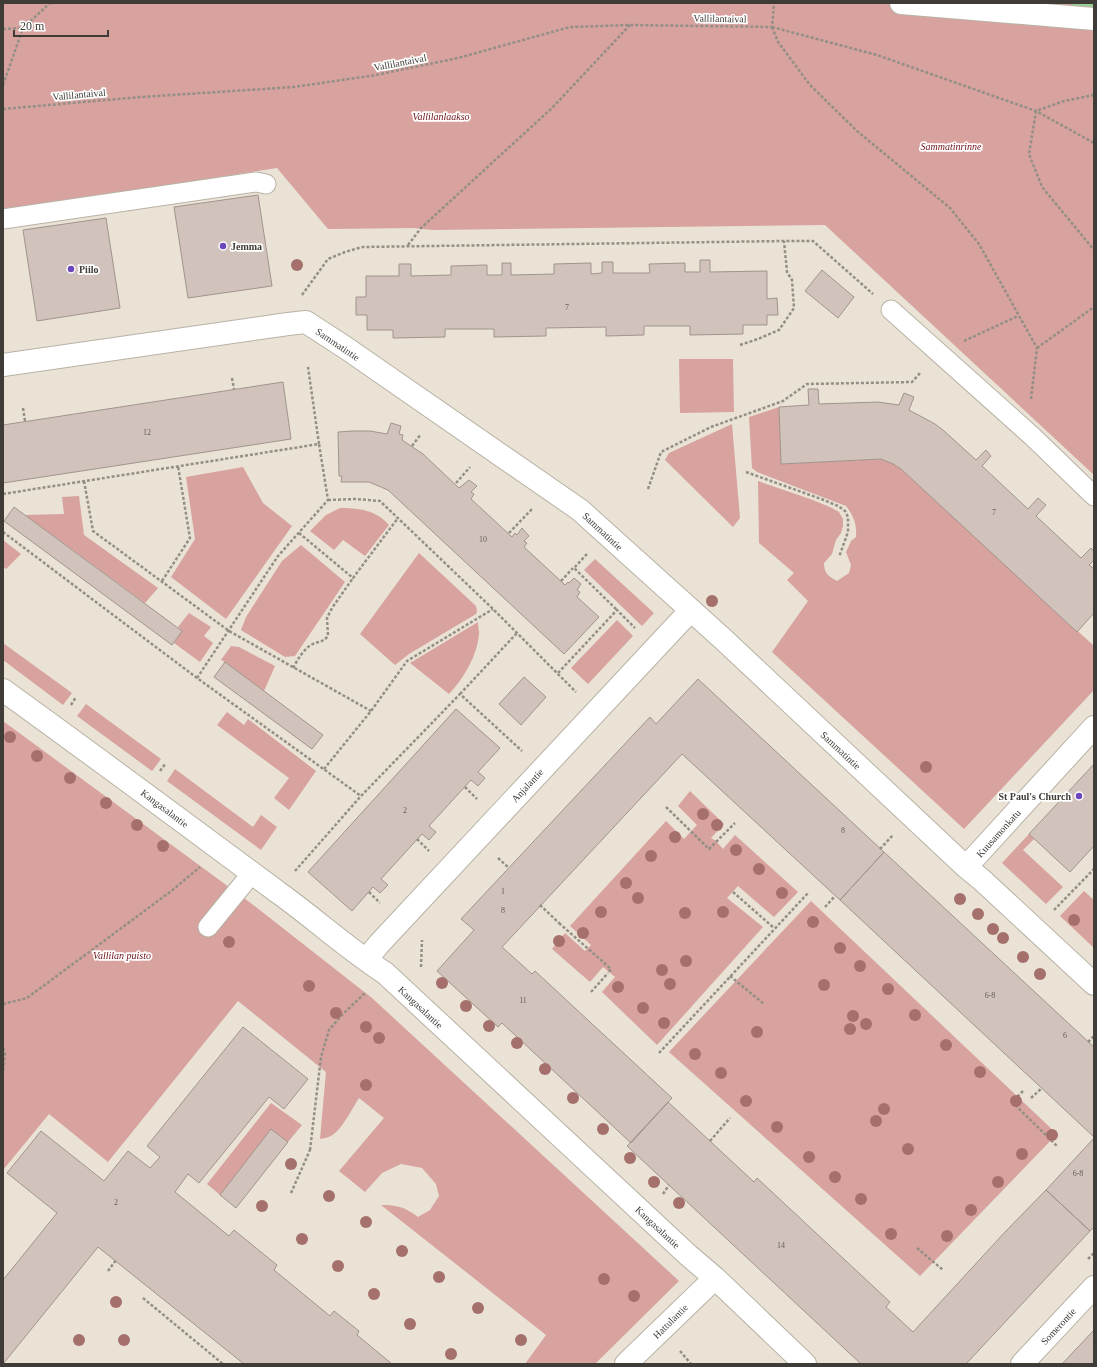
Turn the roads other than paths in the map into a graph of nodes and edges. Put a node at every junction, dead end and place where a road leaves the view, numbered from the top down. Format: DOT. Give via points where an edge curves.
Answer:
graph roads {
  1 [pos="901,3"];
  2 [pos="1094,19"];
  3 [pos="266,184"];
  4 [pos="3,219"];
  5 [pos="891,310"];
  6 [pos="3,365"];
  7 [pos="1094,496"];
  8 [pos="690,611"];
  9 [pos="3,690"];
  10 [pos="1094,727"];
  11 [pos="966,867"];
  12 [pos="252,873"];
  13 [pos="208,927"];
  14 [pos="366,960"];
  15 [pos="1094,984"];
  16 [pos="715,1278"];
  17 [pos="1094,1287"];
  18 [pos="626,1364"];
  19 [pos="805,1364"];
  20 [pos="1022,1364"];
  1 -- 2 [label="street"];
  3 -- 4 [label="lane" via="256,182"];
  5 -- 7 [label="lane" via="1033,437"];
  6 -- 8 [label="street, Sammatintie" via="306,322 574,506"];
  8 -- 11 [label="street, Sammatintie"];
  8 -- 14 [label="street, Anjalantie"];
  9 -- 12 [label="street, Kangasalantie"];
  10 -- 11 [label="street, Kuusamonkatu"];
  11 -- 15 [label="street, Sammatintie"];
  12 -- 13 [label="lane"];
  12 -- 14 [label="street, Kangasalantie"];
  14 -- 16 [label="street, Kangasalantie" via="385,973"];
  16 -- 18 [label="street, Hattulantie"];
  16 -- 19 [label="street, Kangasalantie"];
  17 -- 20 [label="street, Somerontie"];
}
